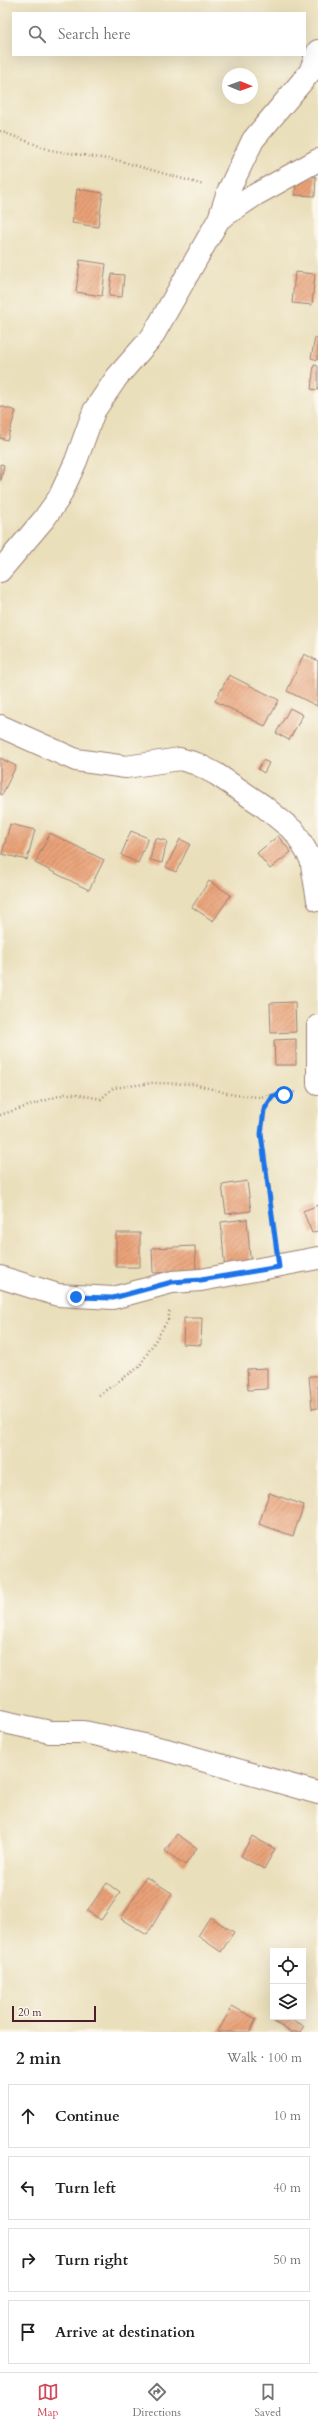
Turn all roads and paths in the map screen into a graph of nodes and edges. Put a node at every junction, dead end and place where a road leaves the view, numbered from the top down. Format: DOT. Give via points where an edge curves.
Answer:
graph roads {
  1 [pos="318,51"];
  2 [pos="0,131"];
  3 [pos="318,160"];
  4 [pos="228,192"];
  5 [pos="219,219"];
  6 [pos="0,571"];
  7 [pos="0,726"];
  8 [pos="318,900"];
  9 [pos="318,1026"];
  10 [pos="318,1083"];
  11 [pos="273,1096"];
  12 [pos="0,1115"];
  13 [pos="318,1258"];
  14 [pos="279,1267"];
  15 [pos="0,1277"];
  16 [pos="172,1282"];
  17 [pos="99,1394"];
  18 [pos="0,1721"];
  19 [pos="318,1793"];
  1 -- 4 [label="street" via="310,72 253,140"];
  2 -- 4 [label="path" via="50,150 120,161"];
  3 -- 5 [label="street" via="255,195"];
  4 -- 5 [label="street"];
  5 -- 6 [label="street" via="152,337 117,377 94,411 59,498"];
  7 -- 8 [label="street" via="76,760 126,767 180,759 216,774 262,805 295,832 311,859"];
  9 -- 10 [label="street"];
  10 -- 11 [label="path" via="305,1089"];
  11 -- 12 [label="path" via="234,1095 194,1084 152,1084 112,1088 101,1099 65,1094"];
  11 -- 14 [label="path" via="264,1110 261,1134"];
  13 -- 14 [label="street"];
  14 -- 16 [label="street" via="201,1280"];
  15 -- 16 [label="street" via="58,1295 113,1298"];
  16 -- 17 [label="path" via="168,1320 157,1340 139,1367"];
  18 -- 19 [label="street" via="50,1732 84,1732 167,1750"];
}
